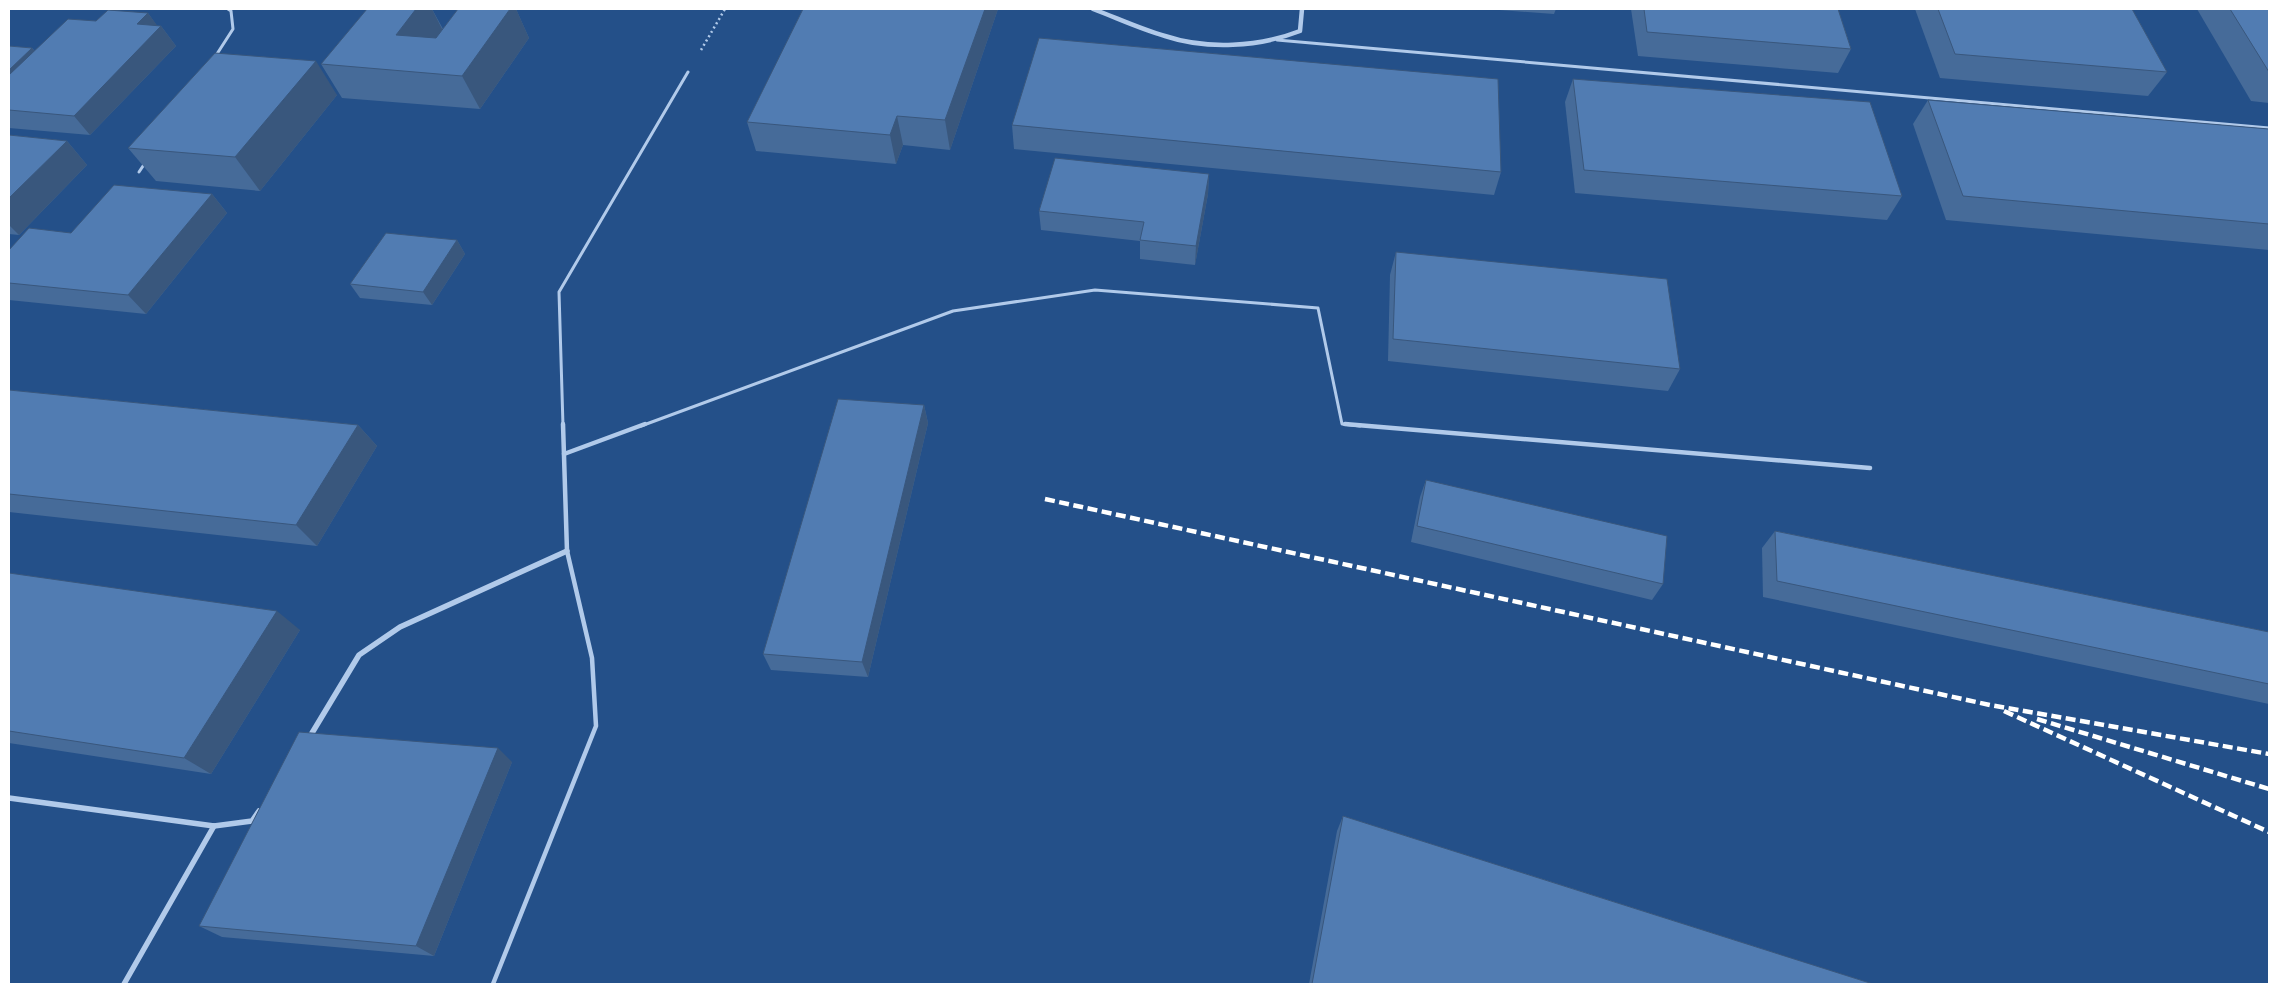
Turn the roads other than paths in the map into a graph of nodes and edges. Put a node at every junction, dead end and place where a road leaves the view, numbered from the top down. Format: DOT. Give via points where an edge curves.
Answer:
graph roads {
  1 [pos="228,9"];
  2 [pos="1092,9"];
  3 [pos="1302,9"];
  4 [pos="1277,40"];
  5 [pos="212,61"];
  6 [pos="688,72"];
  7 [pos="2269,128"];
  8 [pos="149,156"];
  9 [pos="139,172"];
  10 [pos="564,454"];
  11 [pos="1870,468"];
  12 [pos="567,551"];
  13 [pos="303,748"];
  14 [pos="9,798"];
  15 [pos="262,808"];
  16 [pos="214,826"];
  17 [pos="124,984"];
  18 [pos="493,984"];
  1 -- 5 [label="lane" via="233,29"];
  2 -- 4 [label="street" via="1166,38 1224,46"];
  3 -- 4 [label="street" via="1300,31"];
  4 -- 7 [label="lane"];
  6 -- 10 [label="lane" via="559,292"];
  8 -- 9 [label="lane"];
  10 -- 11 [label="lane" via="953,311 1095,290 1318,308 1342,424"];
  10 -- 12 [label="lane"];
  12 -- 13 [label="street" via="400,627 359,655"];
  12 -- 18 [label="lane" via="592,658 596,726"];
  14 -- 16 [label="street"];
  15 -- 16 [label="street" via="252,821"];
  16 -- 17 [label="street"];
}
